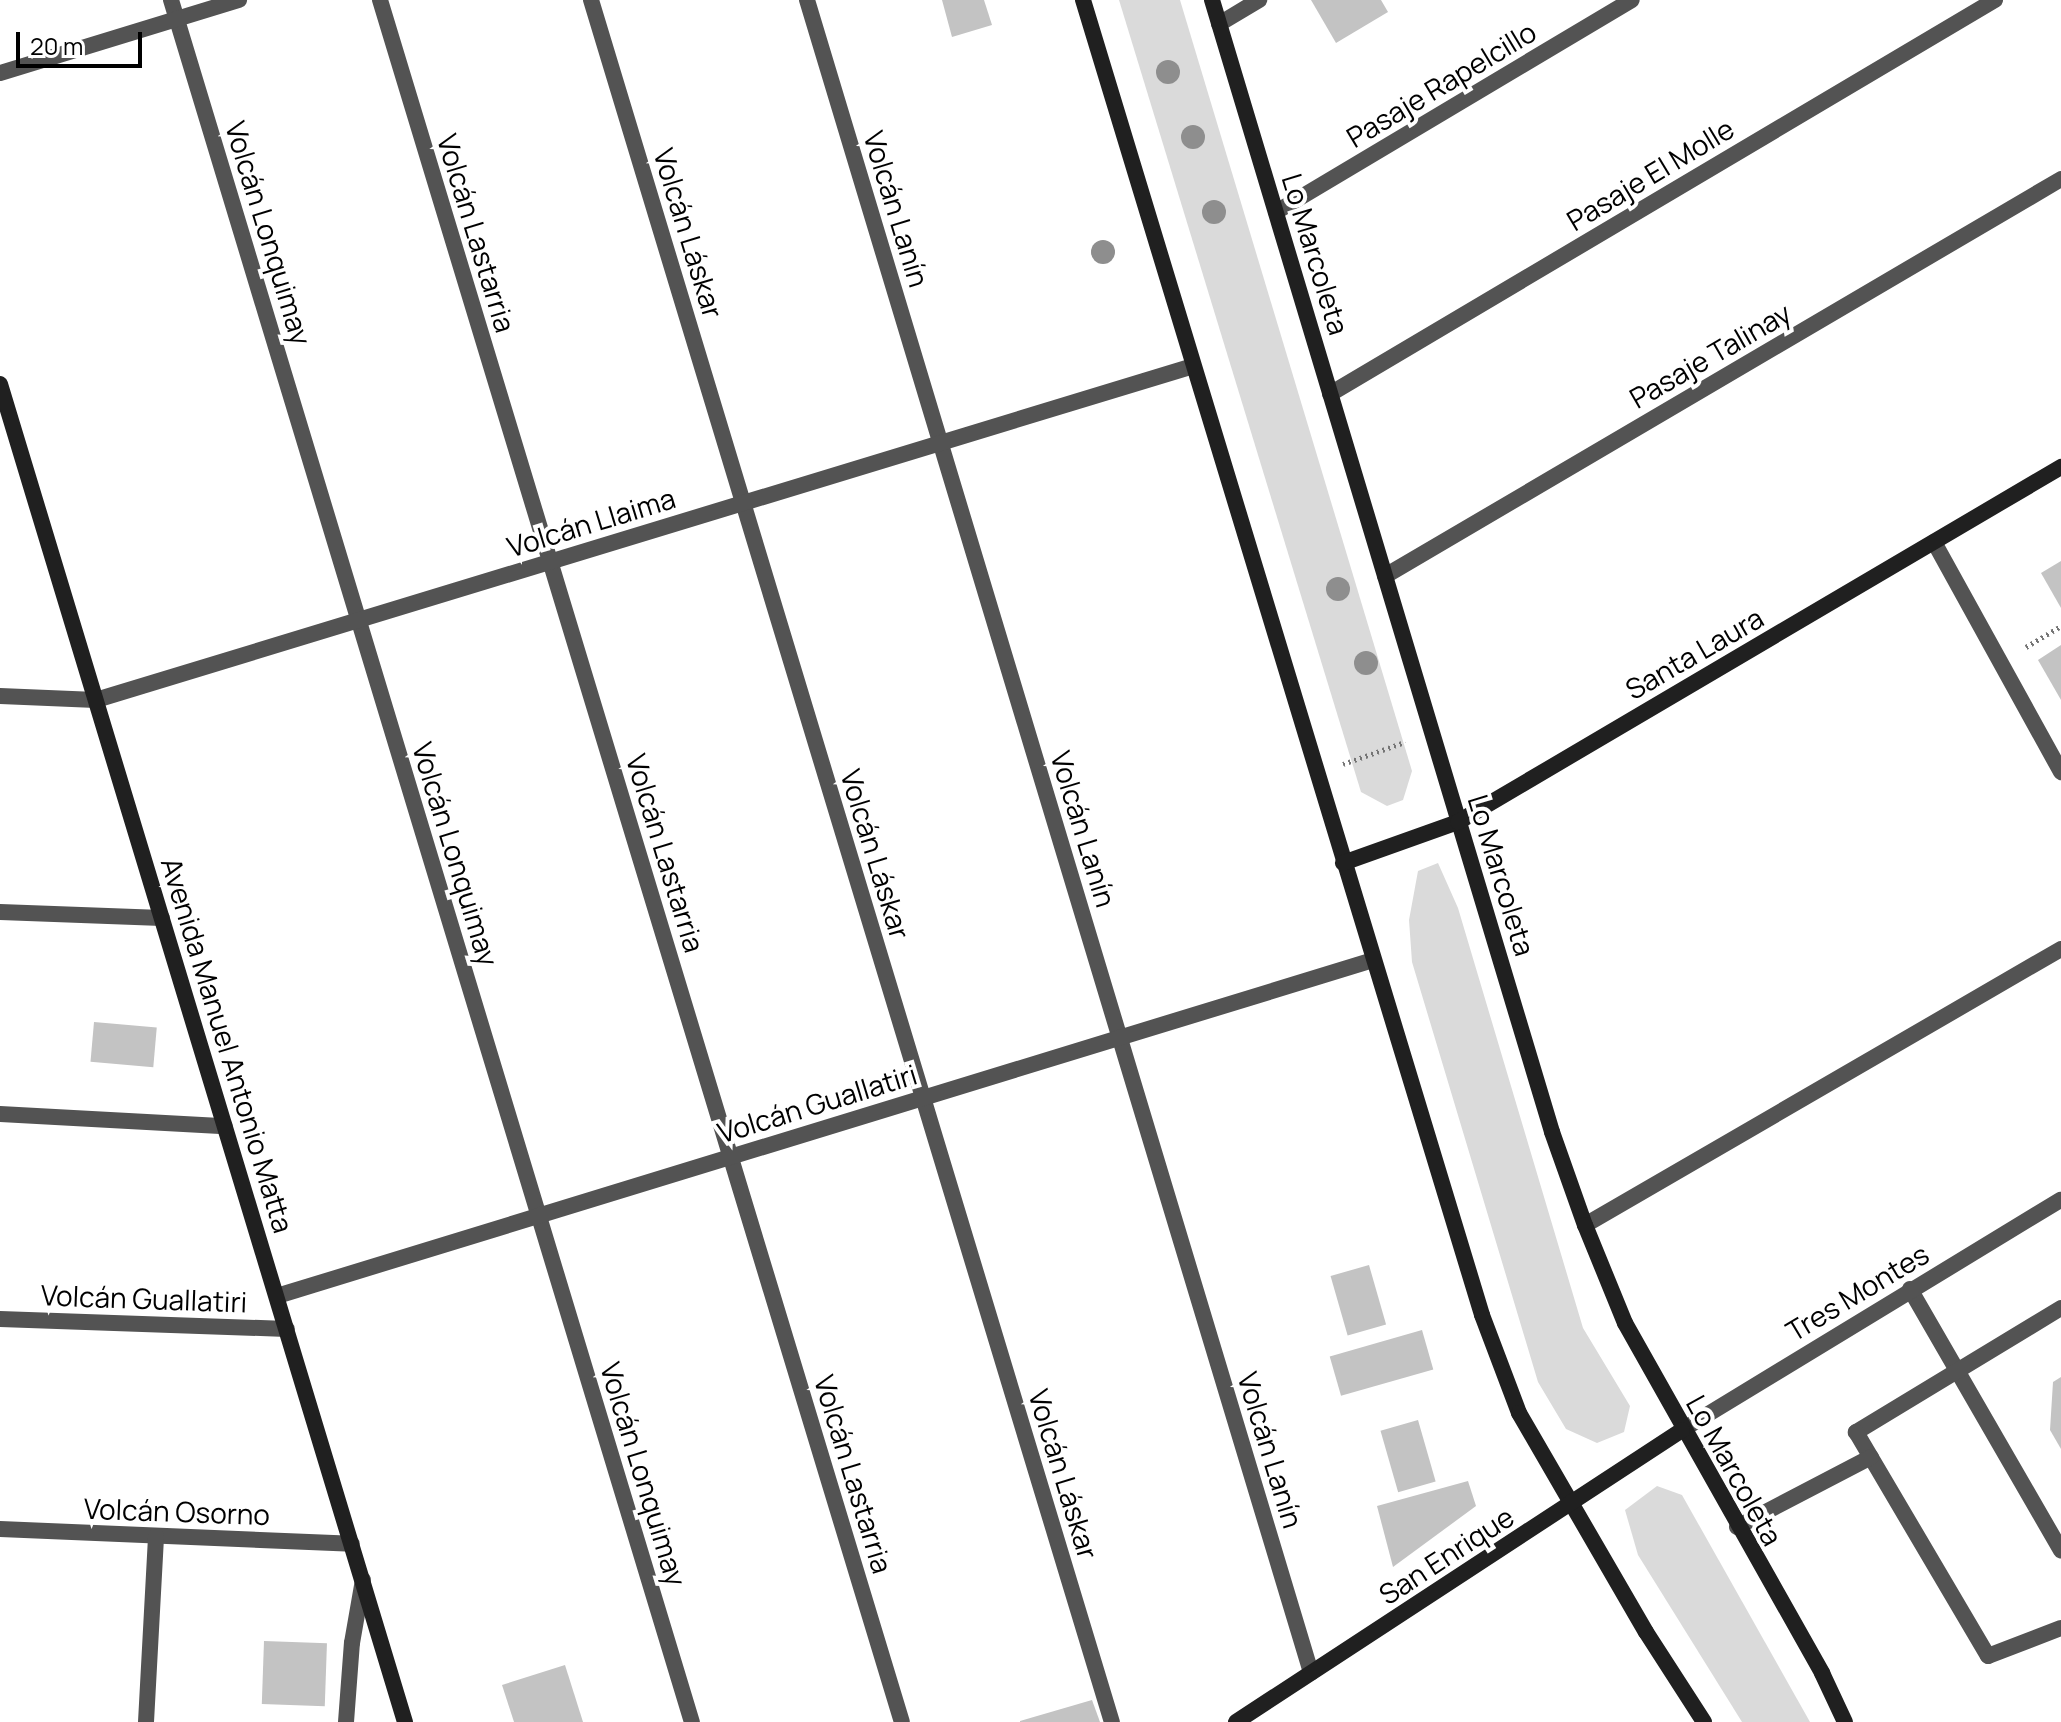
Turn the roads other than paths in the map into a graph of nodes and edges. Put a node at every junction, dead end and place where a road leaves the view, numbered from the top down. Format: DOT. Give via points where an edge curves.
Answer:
graph roads {
  1 [pos="171,0"];
  2 [pos="239,0"];
  3 [pos="380,0"];
  4 [pos="591,0"];
  5 [pos="807,0"];
  6 [pos="1083,0"];
  7 [pos="1212,0"];
  8 [pos="1259,0"];
  9 [pos="1632,0"];
  10 [pos="1995,0"];
  11 [pos="177,19"];
  12 [pos="1219,24"];
  13 [pos="0,73"];
  14 [pos="2061,179"];
  15 [pos="1276,212"];
  16 [pos="1193,366"];
  17 [pos="0,384"];
  18 [pos="1330,394"];
  19 [pos="940,442"];
  20 [pos="2061,467"];
  21 [pos="743,502"];
  22 [pos="1934,542"];
  23 [pos="550,561"];
  24 [pos="1385,576"];
  25 [pos="358,619"];
  26 [pos="0,696"];
  27 [pos="96,700"];
  28 [pos="2061,772"];
  29 [pos="1458,822"];
  30 [pos="1343,863"];
  31 [pos="0,912"];
  32 [pos="162,918"];
  33 [pos="2061,949"];
  34 [pos="1373,960"];
  35 [pos="1120,1038"];
  36 [pos="923,1098"];
  37 [pos="0,1114"];
  38 [pos="225,1126"];
  39 [pos="731,1157"];
  40 [pos="2061,1200"];
  41 [pos="539,1215"];
  42 [pos="1585,1225"];
  43 [pos="1910,1289"];
  44 [pos="277,1296"];
  45 [pos="2061,1308"];
  46 [pos="0,1319"];
  47 [pos="287,1329"];
  48 [pos="1956,1371"];
  49 [pos="1682,1430"];
  50 [pos="1871,1457"];
  51 [pos="1573,1504"];
  52 [pos="1737,1527"];
  53 [pos="0,1529"];
  54 [pos="156,1536"];
  55 [pos="352,1544"];
  56 [pos="2061,1551"];
  57 [pos="363,1580"];
  58 [pos="2061,1628"];
  59 [pos="1311,1673"];
  60 [pos="146,1722"];
  61 [pos="346,1722"];
  62 [pos="405,1722"];
  63 [pos="692,1722"];
  64 [pos="902,1722"];
  65 [pos="1112,1722"];
  66 [pos="1236,1722"];
  67 [pos="1704,1722"];
  68 [pos="1845,1722"];
  1 -- 11 [label="street, Volcán Lonquimay"];
  2 -- 11 [label="street"];
  3 -- 23 [label="street, Volcán Lastarria"];
  4 -- 21 [label="street, Volcán Láskar"];
  5 -- 19 [label="street, Volcán Lanín"];
  6 -- 16 [label="street"];
  7 -- 12 [label="street, Lo Marcoleta"];
  8 -- 12 [label="street"];
  9 -- 15 [label="street, Pasaje Rapelcillo"];
  10 -- 18 [label="street, Pasaje El Molle"];
  11 -- 13 [label="street"];
  11 -- 25 [label="street, Volcán Lonquimay"];
  12 -- 15 [label="street, Lo Marcoleta"];
  14 -- 24 [label="street, Pasaje Talinay"];
  15 -- 18 [label="street, Lo Marcoleta"];
  16 -- 19 [label="street, Volcán Llaima"];
  16 -- 30 [label="street"];
  17 -- 27 [label="street, Avenida Manuel Antonio Matta"];
  18 -- 24 [label="street, Lo Marcoleta"];
  19 -- 21 [label="street, Volcán Llaima"];
  19 -- 35 [label="street, Volcán Lanín"];
  20 -- 22 [label="street, Santa Laura"];
  21 -- 23 [label="street, Volcán Llaima"];
  21 -- 36 [label="street, Volcán Láskar"];
  22 -- 28 [label="street"];
  22 -- 29 [label="street, Santa Laura"];
  23 -- 25 [label="street, Volcán Llaima"];
  23 -- 39 [label="street, Volcán Lastarria"];
  24 -- 29 [label="street, Lo Marcoleta"];
  25 -- 27 [label="street, Volcán Llaima"];
  25 -- 41 [label="street, Volcán Lonquimay"];
  26 -- 27 [label="street, Volcán Llaima"];
  27 -- 32 [label="street, Avenida Manuel Antonio Matta"];
  29 -- 30 [label="street, Santa Laura"];
  29 -- 42 [label="street, Lo Marcoleta"];
  30 -- 34 [label="street"];
  31 -- 32 [label="street"];
  32 -- 38 [label="street, Avenida Manuel Antonio Matta"];
  33 -- 42 [label="street"];
  34 -- 35 [label="street, Volcán Guallatiri"];
  34 -- 51 [label="street" via="1482,1315 1519,1413"];
  35 -- 36 [label="street, Volcán Guallatiri"];
  35 -- 59 [label="street, Volcán Lanín"];
  36 -- 39 [label="street, Volcán Guallatiri"];
  36 -- 65 [label="street, Volcán Láskar"];
  37 -- 38 [label="street"];
  38 -- 44 [label="street, Avenida Manuel Antonio Matta"];
  39 -- 41 [label="street, Volcán Guallatiri"];
  39 -- 64 [label="street, Volcán Lastarria"];
  40 -- 43 [label="street, Tres Montes"];
  41 -- 44 [label="street, Volcán Guallatiri"];
  41 -- 63 [label="street, Volcán Lonquimay"];
  42 -- 49 [label="street, Lo Marcoleta" via="1625,1323"];
  43 -- 48 [label="street"];
  43 -- 49 [label="street, Tres Montes"];
  44 -- 47 [label="street, Avenida Manuel Antonio Matta"];
  45 -- 48 [label="street"];
  46 -- 47 [label="street, Volcán Guallatiri"];
  47 -- 55 [label="street, Avenida Manuel Antonio Matta"];
  48 -- 50 [label="street" via="1856,1432"];
  48 -- 56 [label="street"];
  49 -- 51 [label="street, San Enrique"];
  49 -- 52 [label="street, Lo Marcoleta"];
  50 -- 52 [label="street"];
  50 -- 58 [label="street" via="1988,1656"];
  51 -- 59 [label="street, San Enrique"];
  51 -- 67 [label="street"];
  52 -- 68 [label="street, Lo Marcoleta"];
  53 -- 54 [label="street, Volcán Osorno"];
  54 -- 55 [label="street, Volcán Osorno"];
  54 -- 60 [label="street"];
  55 -- 57 [label="street, Avenida Manuel Antonio Matta"];
  57 -- 61 [label="street"];
  57 -- 62 [label="street, Avenida Manuel Antonio Matta"];
  59 -- 66 [label="street, San Enrique"];
}
